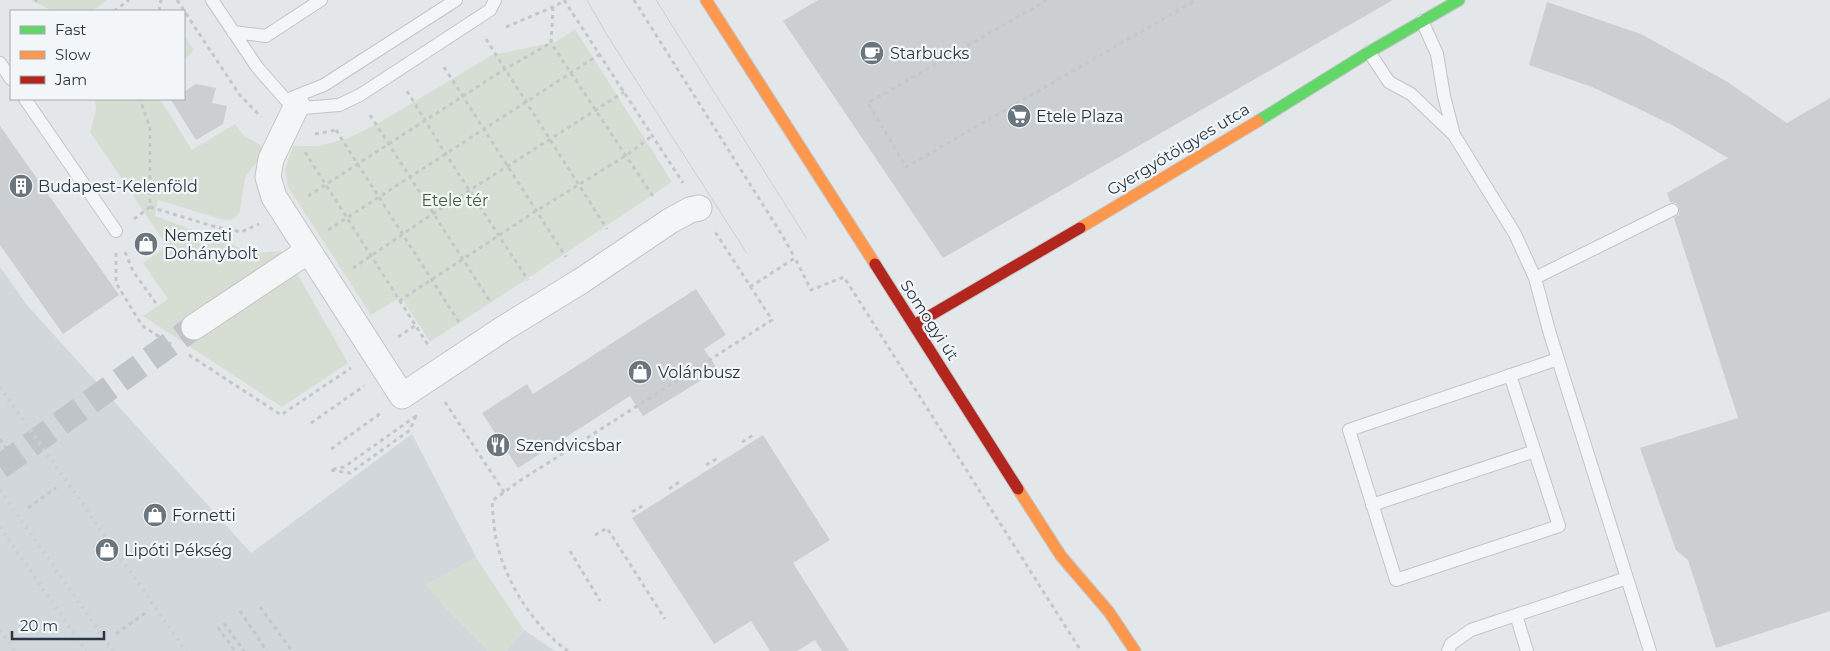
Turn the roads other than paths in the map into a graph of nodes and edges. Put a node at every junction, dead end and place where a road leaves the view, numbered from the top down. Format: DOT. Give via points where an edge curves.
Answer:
graph roads {
  1 [pos="212,0"];
  2 [pos="321,0"];
  3 [pos="456,0"];
  4 [pos="496,0"];
  5 [pos="706,0"];
  6 [pos="1459,0"];
  7 [pos="1422,22"];
  8 [pos="233,32"];
  9 [pos="1369,52"];
  10 [pos="0,63"];
  11 [pos="10,77"];
  12 [pos="26,100"];
  13 [pos="291,102"];
  14 [pos="1454,135"];
  15 [pos="699,208"];
  16 [pos="1672,210"];
  17 [pos="116,231"];
  18 [pos="306,248"];
  19 [pos="1535,278"];
  20 [pos="914,325"];
  21 [pos="194,327"];
  22 [pos="1558,359"];
  23 [pos="1510,375"];
  24 [pos="1535,451"];
  25 [pos="1372,505"];
  26 [pos="1627,578"];
  27 [pos="1516,615"];
  28 [pos="1135,651"];
  29 [pos="1448,651"];
  30 [pos="1527,651"];
  31 [pos="1650,651"];
  1 -- 8 [label="lane"];
  2 -- 8 [label="lane" via="266,36"];
  3 -- 13 [label="lane" via="324,85"];
  4 -- 13 [label="lane" via="490,10 340,105 303,108"];
  5 -- 20 [label="main road, Somogyi út"];
  6 -- 7 [label="main road, Gyergyótölgyes utca"];
  7 -- 9 [label="main road, Gyergyótölgyes utca"];
  7 -- 14 [label="lane" via="1437,54"];
  8 -- 13 [label="lane" via="257,67"];
  9 -- 14 [label="lane" via="1389,82 1411,94"];
  9 -- 20 [label="main road, Gyergyótölgyes utca" via="1168,176"];
  10 -- 11 [label="lane"];
  12 -- 17 [label="lane"];
  13 -- 18 [label="street" via="268,177 274,197"];
  14 -- 19 [label="lane" via="1514,234"];
  15 -- 18 [label="street" via="670,221 402,396"];
  16 -- 19 [label="lane"];
  18 -- 21 [label="street"];
  19 -- 22 [label="lane"];
  20 -- 28 [label="main road, Somogyi út" via="1061,556 1109,612"];
  22 -- 23 [label="lane"];
  22 -- 26 [label="lane"];
  23 -- 24 [label="lane"];
  23 -- 25 [label="lane" via="1349,430"];
  24 -- 25 [label="lane"];
  24 -- 25 [label="lane" via="1559,526 1396,580"];
  26 -- 27 [label="lane"];
  26 -- 31 [label="lane"];
  27 -- 29 [label="lane" via="1471,630 1451,644"];
  27 -- 30 [label="lane"];
}
